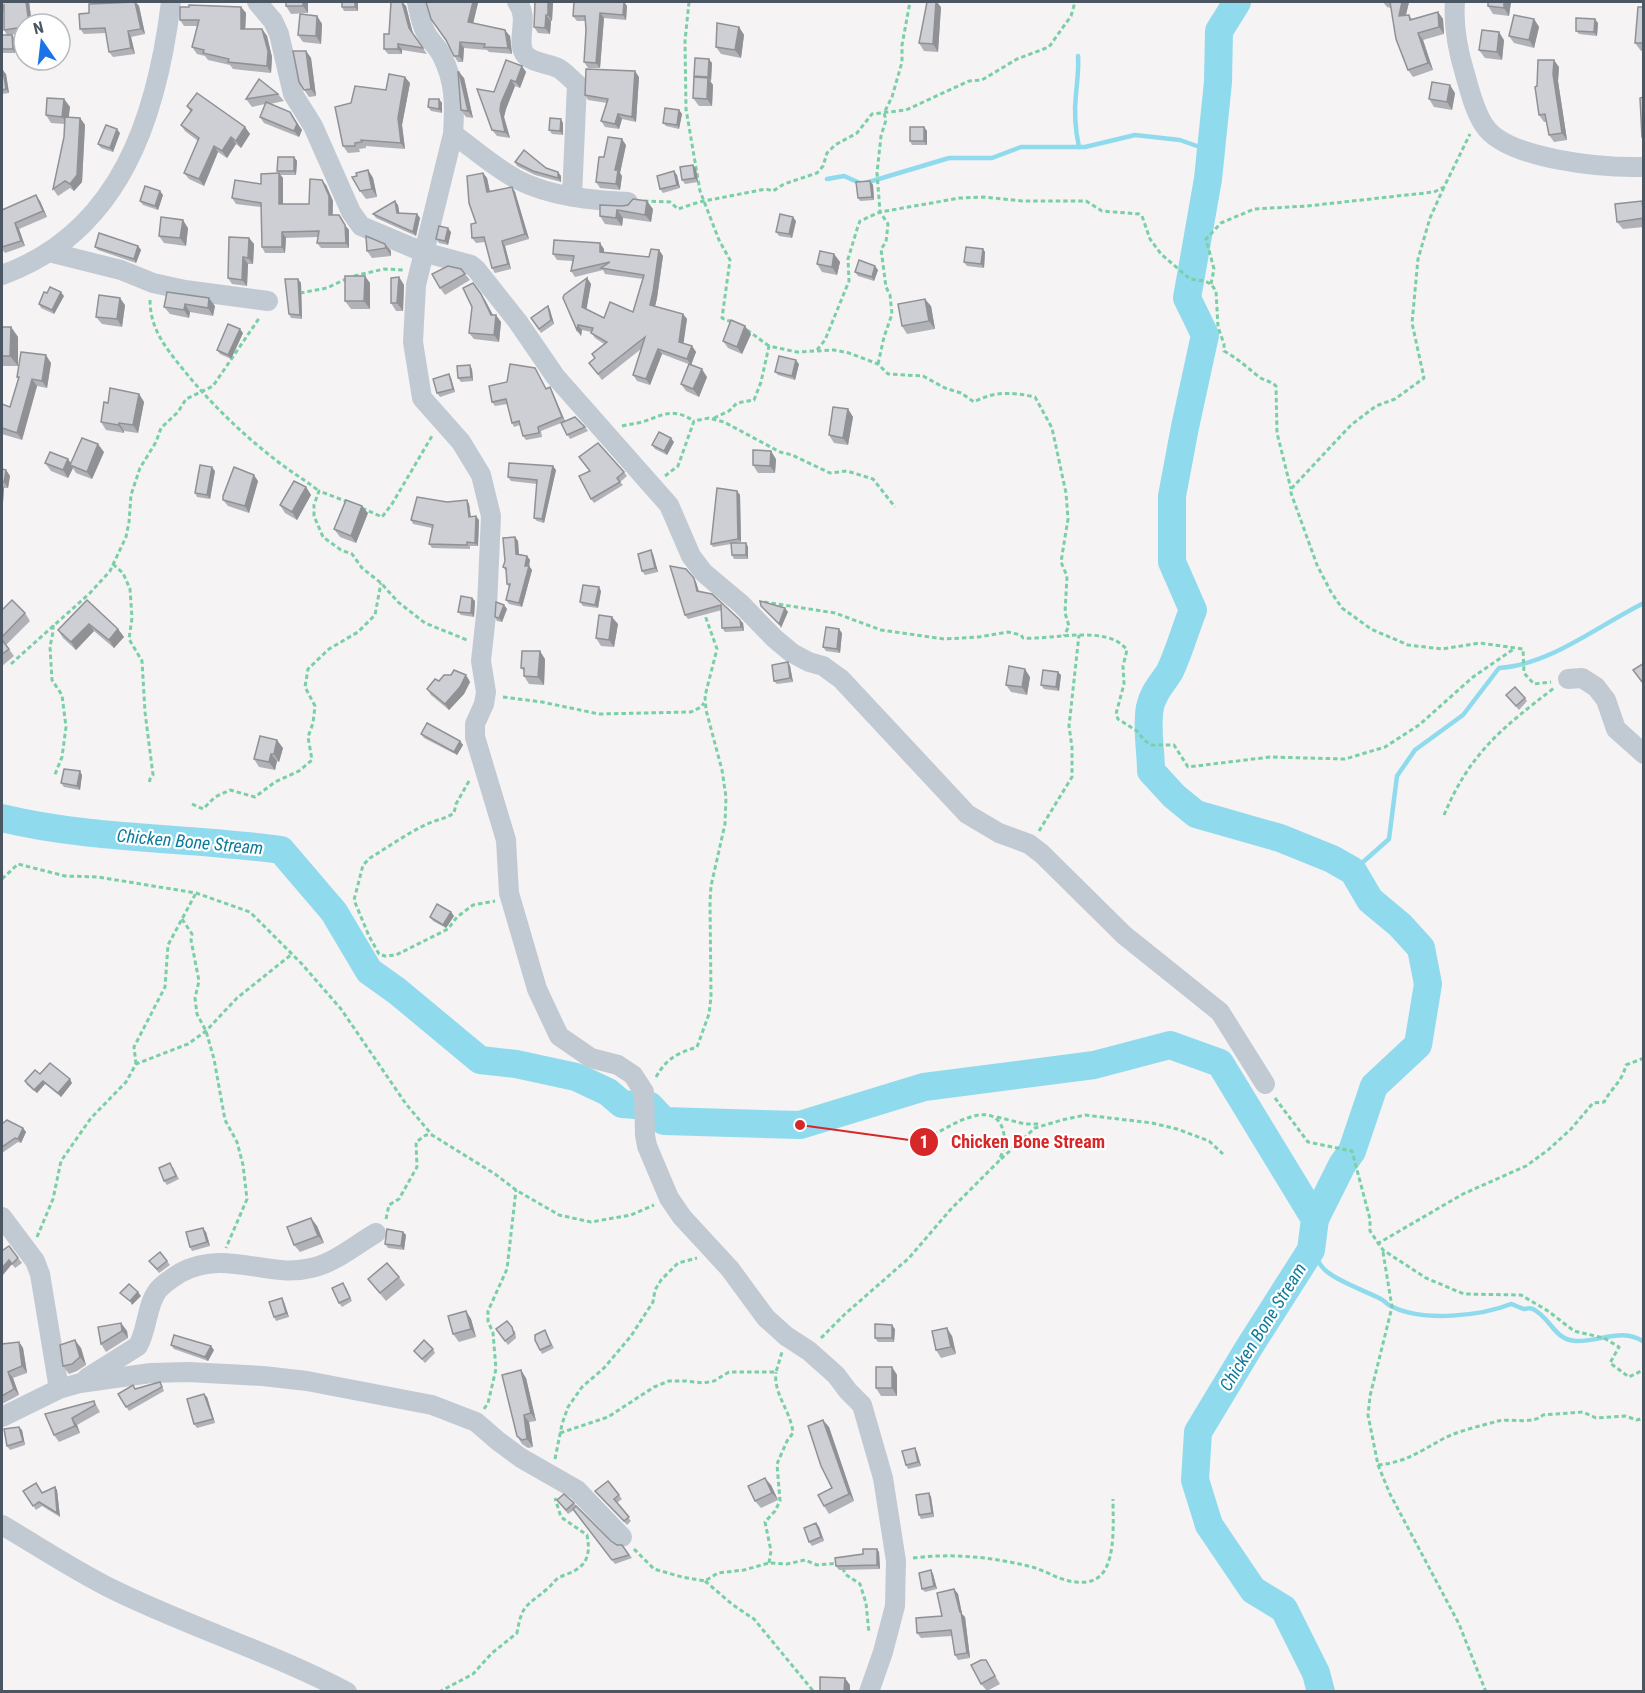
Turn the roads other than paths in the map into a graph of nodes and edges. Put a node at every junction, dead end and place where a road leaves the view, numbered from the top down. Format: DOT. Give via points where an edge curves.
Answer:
graph roads {
  1 [pos="171,2"];
  2 [pos="257,2"];
  3 [pos="417,2"];
  4 [pos="517,2"];
  5 [pos="1455,2"];
  6 [pos="453,134"];
  7 [pos="1644,167"];
  8 [pos="572,196"];
  9 [pos="627,202"];
  10 [pos="49,252"];
  11 [pos="422,259"];
  12 [pos="2,274"];
  13 [pos="268,301"];
  14 [pos="1568,679"];
  15 [pos="1644,754"];
  16 [pos="1265,1084"];
  17 [pos="2,1217"];
  18 [pos="376,1233"];
  19 [pos="80,1383"];
  20 [pos="59,1389"];
  21 [pos="2,1417"];
  22 [pos="2,1525"];
  23 [pos="621,1537"];
  24 [pos="347,1692"];
  25 [pos="869,1692"];
  1 -- 10 [label="street" via="156,86 131,156 100,206"];
  2 -- 11 [label="street" via="279,34 293,94 313,126 351,212 361,226"];
  3 -- 6 [label="street" via="427,36 436,44 450,74"];
  4 -- 8 [label="street" via="523,10 525,55 561,70 577,84"];
  5 -- 7 [label="street" via="1457,43 1478,114 1493,136 1545,159"];
  6 -- 8 [label="street" via="517,179"];
  6 -- 11 [label="street"];
  8 -- 9 [label="street"];
  10 -- 12 [label="street"];
  10 -- 13 [label="street" via="121,270 153,283"];
  11 -- 16 [label="street" via="471,265 476,269 555,376 659,492 672,511 691,556 704,573 792,653 823,666 841,679 966,814 1042,854 1124,935 1215,1008"];
  11 -- 25 [label="street" via="416,285 413,342 422,398 455,435 481,475 491,516 481,660 486,692 475,724 475,737 506,840 509,893 537,989 559,1036 591,1058 618,1065 633,1075 644,1094 647,1146 682,1218 730,1269 766,1318 836,1375 862,1405 883,1478 896,1561 895,1606"];
  14 -- 15 [label="street" via="1582,678 1596,687 1606,700 1616,729"];
  17 -- 20 [label="street" via="35,1261 44,1289"];
  18 -- 19 [label="street" via="310,1269 220,1262 186,1270 159,1288 138,1346"];
  19 -- 20 [label="street"];
  19 -- 23 [label="street" via="151,1373 263,1376 432,1405 477,1422 521,1458 577,1490"];
  20 -- 21 [label="street"];
  22 -- 24 [label="street" via="111,1589"];
}
